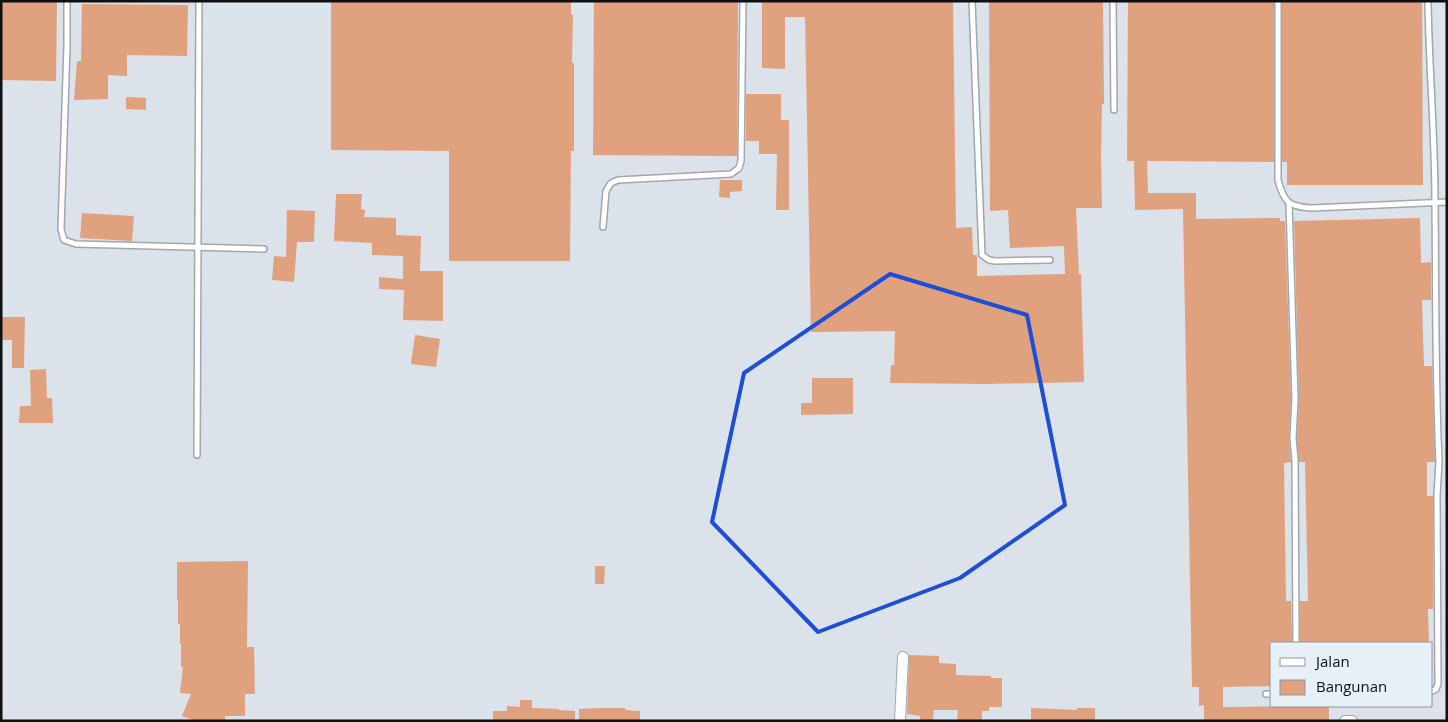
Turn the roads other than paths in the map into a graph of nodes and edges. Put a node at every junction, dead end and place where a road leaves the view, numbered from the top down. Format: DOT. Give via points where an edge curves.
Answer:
graph roads {
  1 [pos="66,1"];
  2 [pos="199,1"];
  3 [pos="743,1"];
  4 [pos="972,1"];
  5 [pos="1114,1"];
  6 [pos="1278,1"];
  7 [pos="1428,1"];
  8 [pos="1114,110"];
  9 [pos="1435,202"];
  10 [pos="1447,202"];
  11 [pos="1289,204"];
  12 [pos="603,227"];
  13 [pos="198,248"];
  14 [pos="264,249"];
  15 [pos="1050,260"];
  16 [pos="198,455"];
  17 [pos="1296,642"];
  18 [pos="903,657"];
  19 [pos="1433,690"];
  20 [pos="900,721"];
  21 [pos="1344,721"];
  22 [pos="1352,721"];
  1 -- 13 [label="lane" via="61,228 64,240 76,244"];
  2 -- 13 [label="lane"];
  3 -- 12 [label="lane" via="739,168 731,174 611,183 606,191"];
  4 -- 15 [label="lane" via="982,255 995,261"];
  5 -- 8 [label="lane"];
  6 -- 11 [label="lane" via="1278,180 1282,195"];
  7 -- 9 [label="lane"];
  9 -- 10 [label="lane"];
  9 -- 11 [label="lane" via="1312,208"];
  9 -- 19 [label="lane" via="1438,684"];
  11 -- 17 [label="lane"];
  13 -- 14 [label="lane"];
  13 -- 16 [label="lane"];
  18 -- 20 [label="street"];
  21 -- 22 [label="street"];
}
